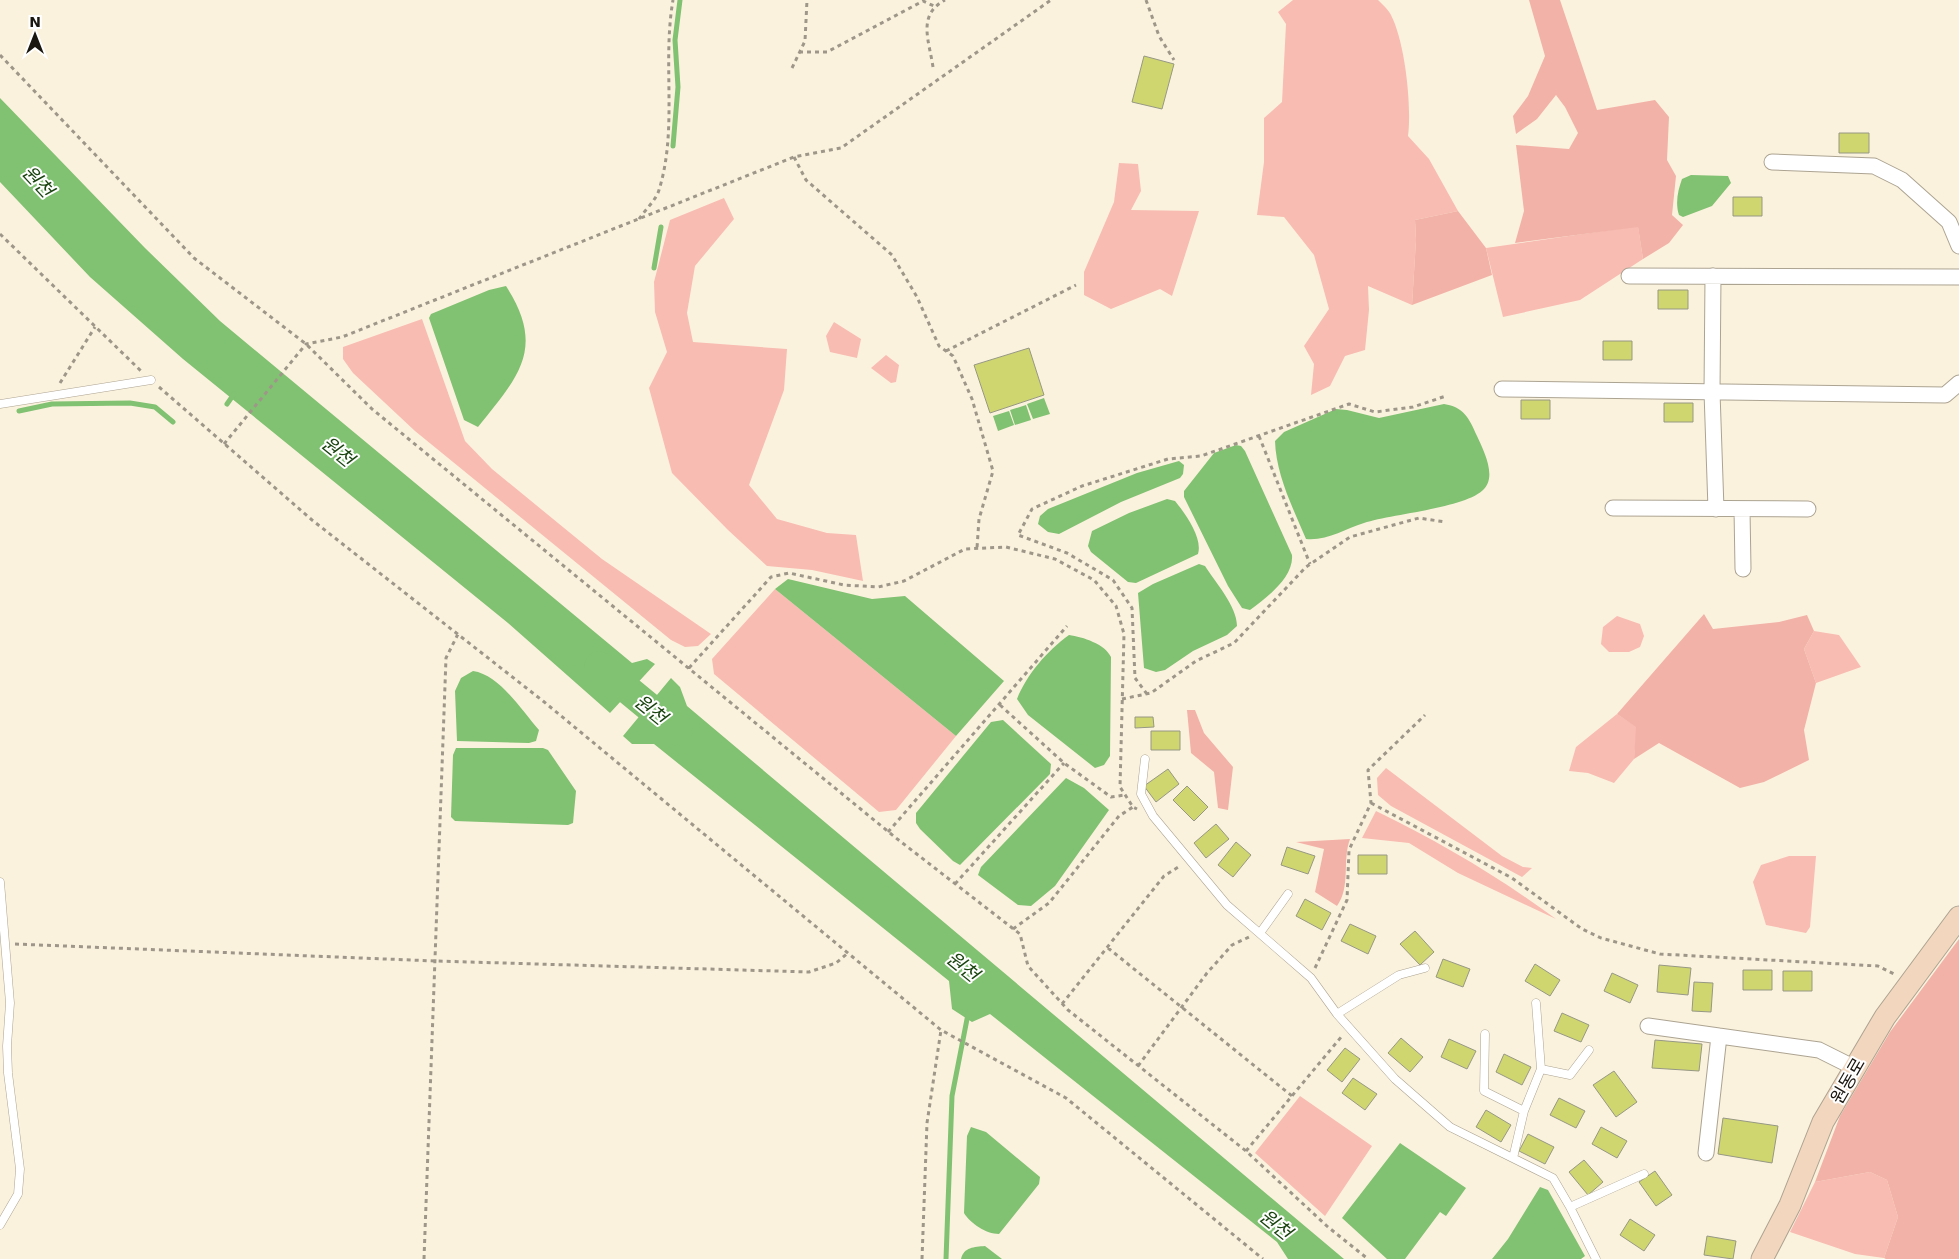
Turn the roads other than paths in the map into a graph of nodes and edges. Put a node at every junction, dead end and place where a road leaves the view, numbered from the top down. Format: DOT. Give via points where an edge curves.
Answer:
graph roads {
  1 [pos="1772,162"];
  2 [pos="1959,246"];
  3 [pos="1629,276"];
  4 [pos="1713,276"];
  5 [pos="1959,276"];
  6 [pos="151,380"];
  7 [pos="1959,384"];
  8 [pos="1502,389"];
  9 [pos="1712,392"];
  10 [pos="0,404"];
  11 [pos="1613,508"];
  12 [pos="1716,509"];
  13 [pos="1742,509"];
  14 [pos="1808,509"];
  15 [pos="1743,569"];
  16 [pos="1145,758"];
  17 [pos="0,882"];
  18 [pos="1288,894"];
  19 [pos="1959,917"];
  20 [pos="1260,932"];
  21 [pos="1425,968"];
  22 [pos="1536,1003"];
  23 [pos="1338,1014"];
  24 [pos="1648,1026"];
  25 [pos="1485,1034"];
  26 [pos="1719,1036"];
  27 [pos="3,1046"];
  28 [pos="1589,1050"];
  29 [pos="1855,1068"];
  30 [pos="1541,1069"];
  31 [pos="1524,1110"];
  32 [pos="1706,1153"];
  33 [pos="1513,1158"];
  34 [pos="1644,1174"];
  35 [pos="1570,1207"];
  36 [pos="0,1225"];
  37 [pos="1596,1259"];
  38 [pos="1762,1259"];
  1 -- 2 [label="street" via="1874,166 1902,180 1949,222"];
  3 -- 4 [label="street"];
  4 -- 5 [label="street"];
  4 -- 9 [label="street"];
  6 -- 10 [label="lane"];
  7 -- 9 [label="street" via="1945,396"];
  8 -- 9 [label="street"];
  9 -- 12 [label="street"];
  11 -- 12 [label="street"];
  12 -- 13 [label="street"];
  13 -- 14 [label="street"];
  13 -- 15 [label="street"];
  16 -- 20 [label="lane" via="1141,794 1153,816 1227,905"];
  17 -- 27 [label="lane" via="10,1003"];
  18 -- 20 [label="lane"];
  19 -- 29 [label="street, 원동로" via="1885,1018"];
  20 -- 23 [label="lane" via="1311,978"];
  21 -- 23 [label="lane" via="1399,975"];
  22 -- 30 [label="lane"];
  23 -- 33 [label="lane" via="1396,1079 1450,1127"];
  24 -- 26 [label="street"];
  25 -- 31 [label="lane" via="1484,1091"];
  26 -- 29 [label="street" via="1819,1050"];
  26 -- 32 [label="street"];
  27 -- 36 [label="lane" via="20,1169 18,1194"];
  28 -- 30 [label="lane" via="1570,1075"];
  29 -- 38 [label="street, 원동로" via="1823,1122 1790,1206"];
  30 -- 31 [label="lane"];
  31 -- 33 [label="lane"];
  33 -- 35 [label="lane" via="1553,1178"];
  34 -- 35 [label="lane"];
  35 -- 37 [label="lane"];
}
